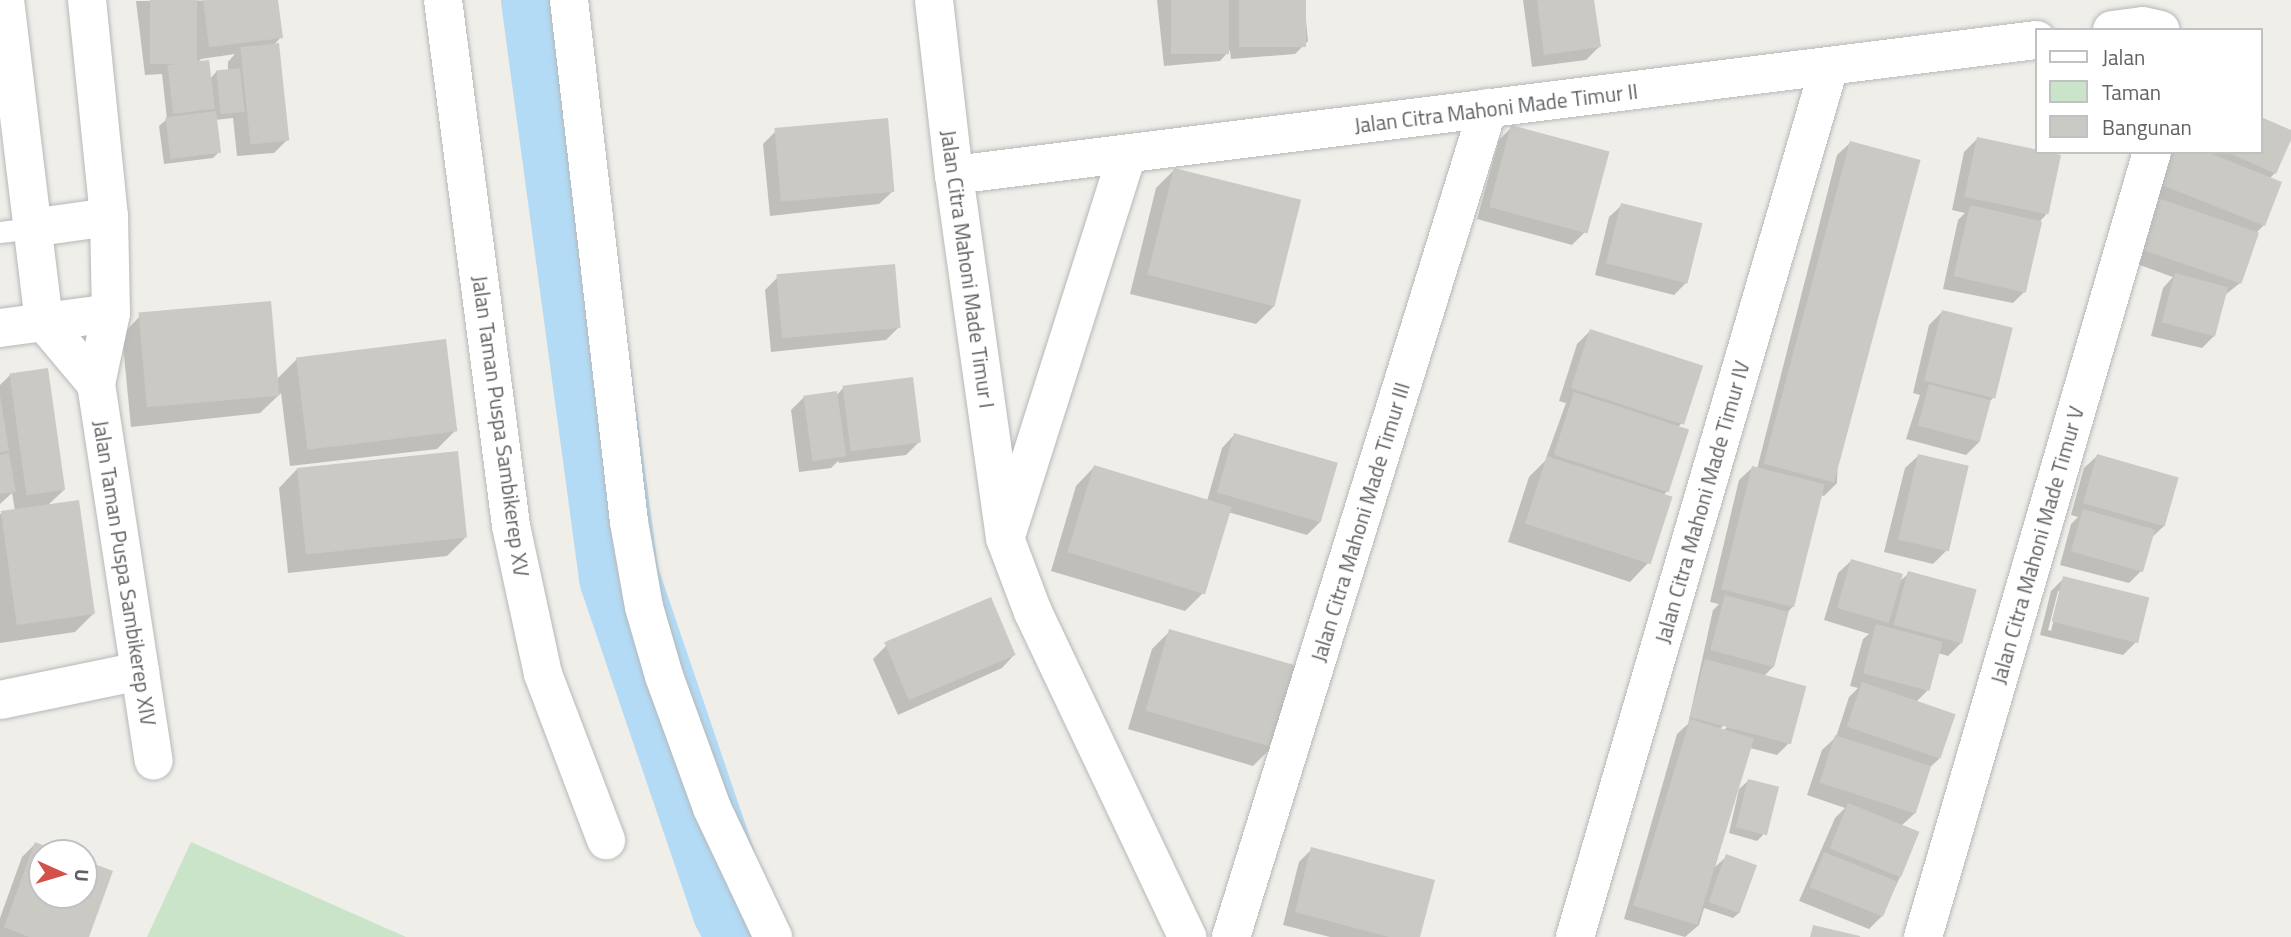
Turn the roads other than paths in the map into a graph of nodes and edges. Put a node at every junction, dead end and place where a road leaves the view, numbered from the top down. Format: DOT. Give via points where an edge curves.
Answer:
graph roads {
  1 [pos="5,0"];
  2 [pos="87,0"];
  3 [pos="443,0"];
  4 [pos="569,0"];
  5 [pos="934,0"];
  6 [pos="2128,28"];
  7 [pos="2152,28"];
  8 [pos="2036,40"];
  9 [pos="1829,67"];
  10 [pos="1488,108"];
  11 [pos="2151,154"];
  12 [pos="1127,155"];
  13 [pos="954,175"];
  14 [pos="109,217"];
  15 [pos="16,230"];
  16 [pos="111,313"];
  17 [pos="44,322"];
  18 [pos="0,328"];
  19 [pos="96,384"];
  20 [pos="1005,538"];
  21 [pos="140,671"];
  22 [pos="0,700"];
  23 [pos="154,761"];
  24 [pos="606,840"];
  25 [pos="773,937"];
  26 [pos="1187,937"];
  27 [pos="1231,937"];
  28 [pos="1576,937"];
  29 [pos="1923,937"];
  1 -- 15 [label="street"];
  2 -- 14 [label="street"];
  3 -- 24 [label="street, Jalan Taman Puspa Sambikerep XV" via="511,526 543,674"];
  4 -- 25 [label="street" via="629,522 644,607 712,808"];
  5 -- 13 [label="street, Jalan Citra Mahoni Made Timur I"];
  6 -- 7 [label="street"];
  8 -- 9 [label="street, Jalan Citra Mahoni Made Timur II"];
  9 -- 10 [label="street, Jalan Citra Mahoni Made Timur II"];
  9 -- 28 [label="street, Jalan Citra Mahoni Made Timur IV"];
  10 -- 12 [label="street, Jalan Citra Mahoni Made Timur II"];
  10 -- 27 [label="street, Jalan Citra Mahoni Made Timur III"];
  11 -- 29 [label="street, Jalan Citra Mahoni Made Timur V"];
  12 -- 13 [label="street, Jalan Citra Mahoni Made Timur II"];
  12 -- 20 [label="street"];
  13 -- 20 [label="street, Jalan Citra Mahoni Made Timur I"];
  14 -- 15 [label="street"];
  14 -- 16 [label="street"];
  15 -- 17 [label="street"];
  16 -- 17 [label="street"];
  16 -- 19 [label="street"];
  17 -- 18 [label="street"];
  17 -- 19 [label="street"];
  19 -- 21 [label="street, Jalan Taman Puspa Sambikerep XIV"];
  20 -- 26 [label="street, Jalan Citra Mahoni Made Timur I" via="1033,612"];
  21 -- 22 [label="street"];
  21 -- 23 [label="street, Jalan Taman Puspa Sambikerep XIV"];
}
